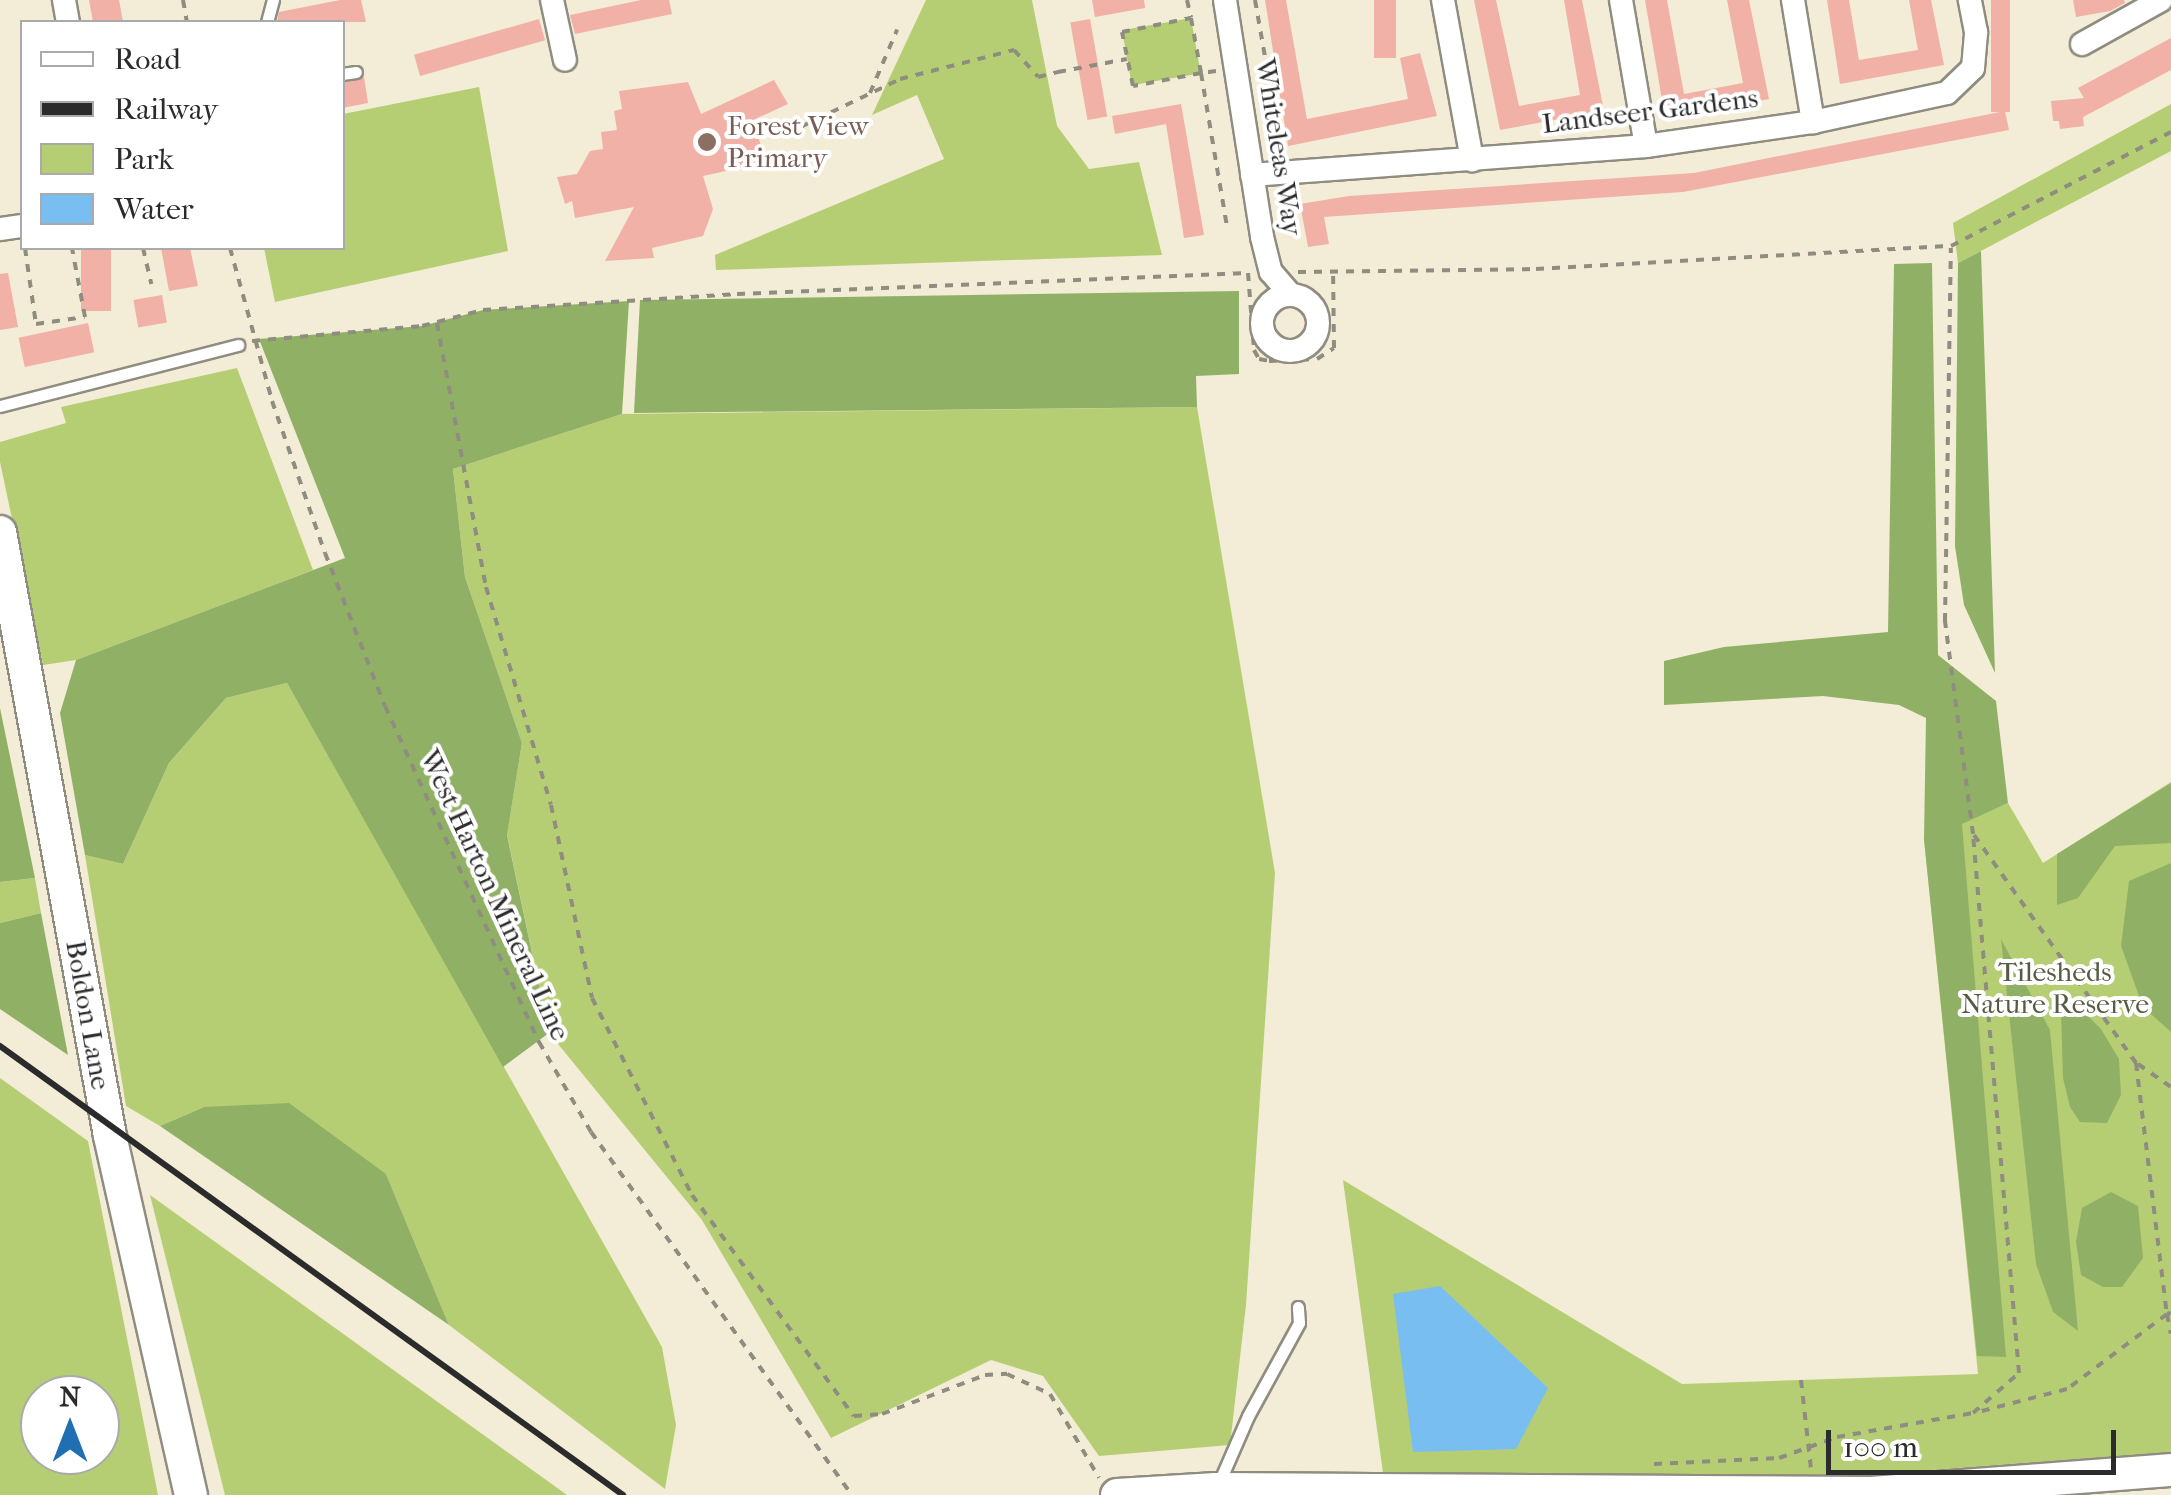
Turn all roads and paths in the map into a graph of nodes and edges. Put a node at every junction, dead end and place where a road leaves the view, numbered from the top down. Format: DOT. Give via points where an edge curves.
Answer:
graph roads {
  1 [pos="552,0"];
  2 [pos="1187,0"];
  3 [pos="1224,0"];
  4 [pos="1256,0"];
  5 [pos="1443,0"];
  6 [pos="1621,0"];
  7 [pos="1792,0"];
  8 [pos="1970,0"];
  9 [pos="2155,2"];
  10 [pos="1190,18"];
  11 [pos="897,30"];
  12 [pos="2082,44"];
  13 [pos="565,60"];
  14 [pos="1127,60"];
  15 [pos="1236,67"];
  16 [pos="1202,74"];
  17 [pos="870,93"];
  18 [pos="1813,122"];
  19 [pos="2171,132"];
  20 [pos="788,133"];
  21 [pos="1646,146"];
  22 [pos="1472,160"];
  23 [pos="1286,172"];
  24 [pos="1252,175"];
  25 [pos="1228,228"];
  26 [pos="1951,246"];
  27 [pos="26,250"];
  28 [pos="72,250"];
  29 [pos="143,250"];
  30 [pos="231,250"];
  31 [pos="1333,272"];
  32 [pos="1259,273"];
  33 [pos="150,284"];
  34 [pos="1291,295"];
  35 [pos="1267,308"];
  36 [pos="437,323"];
  37 [pos="256,339"];
  38 [pos="238,345"];
  39 [pos="0,406"];
  40 [pos="0,532"];
  41 [pos="1974,834"];
  42 [pos="2136,1063"];
  43 [pos="2171,1087"];
  44 [pos="1298,1307"];
  45 [pos="2169,1313"];
  46 [pos="2171,1334"];
  47 [pos="1802,1380"];
  48 [pos="1974,1413"];
  49 [pos="1810,1446"];
  50 [pos="2171,1470"];
  51 [pos="1109,1488"];
  52 [pos="1216,1489"];
  53 [pos="1500,1494"];
  54 [pos="1813,1494"];
  55 [pos="191,1495"];
  56 [pos="852,1495"];
  57 [pos="1602,1495"];
  1 -- 13 [label="street"];
  2 -- 10 [label="path"];
  3 -- 15 [label="street, Whiteleas Way"];
  4 -- 23 [label="path"];
  5 -- 22 [label="street"];
  6 -- 21 [label="street"];
  7 -- 18 [label="street"];
  8 -- 18 [label="street, Landseer Gardens" via="1974,68 1947,92"];
  9 -- 12 [label="street"];
  10 -- 14 [label="path" via="1122,32"];
  10 -- 16 [label="path"];
  11 -- 17 [label="path"];
  14 -- 16 [label="path" via="1132,86"];
  14 -- 17 [label="path" via="1038,77 1014,50"];
  15 -- 16 [label="path"];
  15 -- 24 [label="street, Whiteleas Way"];
  16 -- 25 [label="path"];
  17 -- 20 [label="path"];
  18 -- 21 [label="street, Landseer Gardens"];
  19 -- 26 [label="path"];
  21 -- 22 [label="street, Landseer Gardens"];
  22 -- 23 [label="street, Landseer Gardens"];
  23 -- 24 [label="street, Landseer Gardens"];
  24 -- 32 [label="street, Whiteleas Way"];
  26 -- 31 [label="path"];
  26 -- 41 [label="path" via="1945,621"];
  27 -- 28 [label="path" via="36,324 85,317"];
  29 -- 33 [label="path"];
  30 -- 37 [label="path, West Harton Mineral Line"];
  31 -- 32 [label="path"];
  31 -- 32 [label="path" via="1334,348 1317,359 1270,361 1254,350"];
  32 -- 34 [label="street, Whiteleas Way"];
  32 -- 35 [label="street"];
  32 -- 36 [label="path" via="738,294 483,310"];
  34 -- 35 [label="street"];
  34 -- 35 [label="street, Whiteleas Way" via="1317,314 1316,332 1306,345 1288,350 1271,343 1262,326"];
  36 -- 37 [label="path"];
  36 -- 51 [label="path" via="486,586 551,805 592,998 692,1195 854,1416 882,1414 984,1375 1007,1374 1050,1394"];
  37 -- 56 [label="path, West Harton Mineral Line" via="319,536 385,706 539,1042 591,1132"];
  38 -- 39 [label="lane"];
  40 -- 55 [label="street, Boldon Lane" via="110,1136"];
  41 -- 42 [label="path"];
  41 -- 48 [label="path" via="2019,1372"];
  42 -- 43 [label="path"];
  42 -- 45 [label="path"];
  44 -- 52 [label="lane" via="1299,1323"];
  45 -- 46 [label="path"];
  45 -- 48 [label="path" via="2068,1389"];
  47 -- 49 [label="path"];
  48 -- 49 [label="path"];
  49 -- 54 [label="path"];
  50 -- 54 [label="street"];
  51 -- 52 [label="street"];
  52 -- 53 [label="street"];
  53 -- 57 [label="street"];
  54 -- 57 [label="street"];
}
